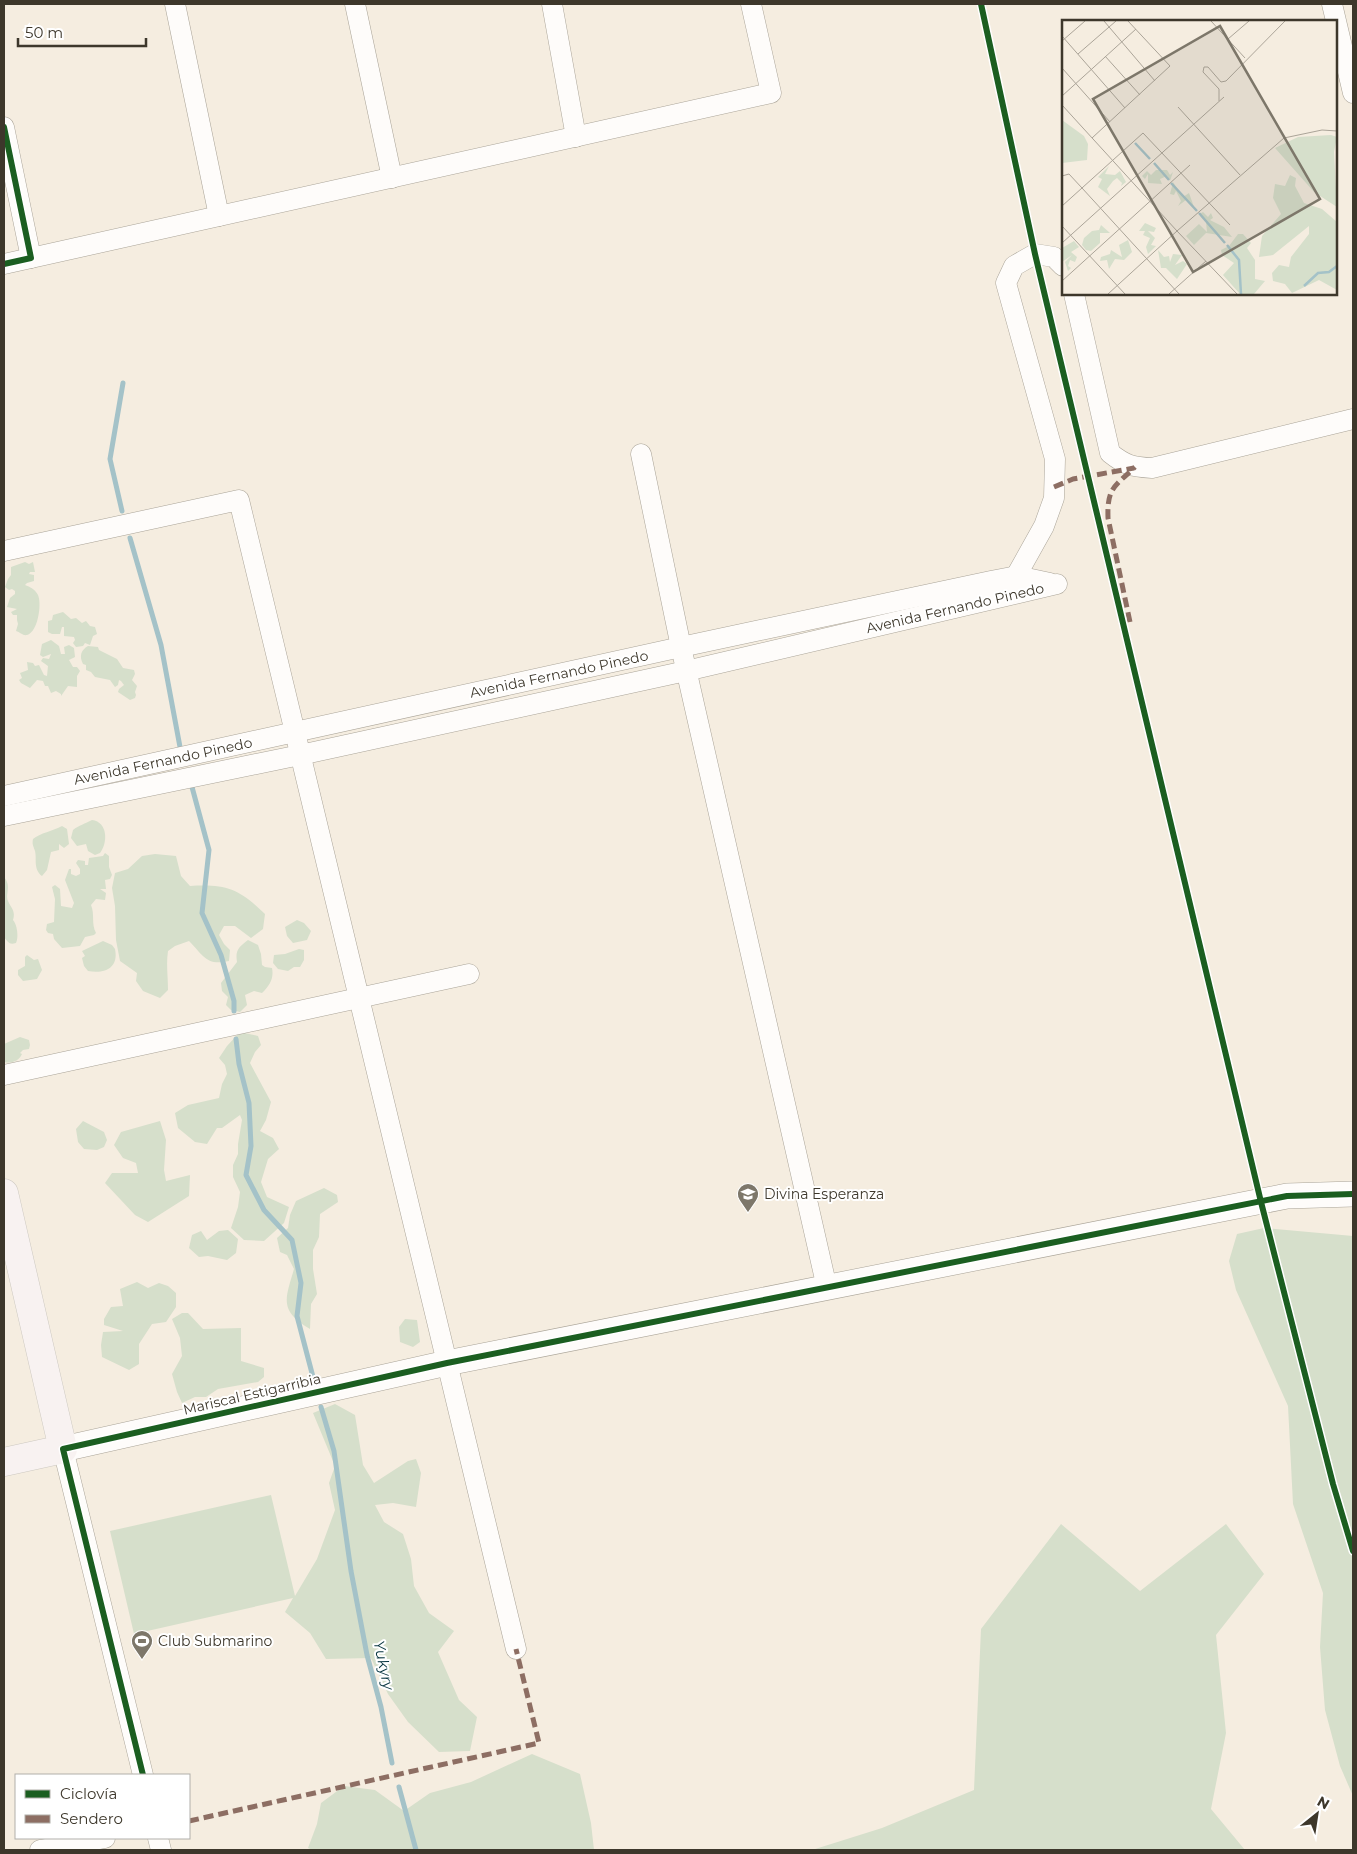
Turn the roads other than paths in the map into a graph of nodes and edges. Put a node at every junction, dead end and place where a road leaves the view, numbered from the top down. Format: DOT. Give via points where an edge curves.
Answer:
graph roads {
  1 [pos="175,4"];
  2 [pos="355,4"];
  3 [pos="552,4"];
  4 [pos="751,4"];
  5 [pos="1332,4"];
  6 [pos="1336,20"];
  7 [pos="1337,25"];
  8 [pos="1353,94"];
  9 [pos="4,127"];
  10 [pos="576,137"];
  11 [pos="392,178"];
  12 [pos="218,216"];
  13 [pos="31,258"];
  14 [pos="4,264"];
  15 [pos="1062,265"];
  16 [pos="1074,295"];
  17 [pos="1353,419"];
  18 [pos="641,454"];
  19 [pos="4,551"];
  20 [pos="1017,576"];
  21 [pos="1002,597"];
  22 [pos="681,647"];
  23 [pos="686,671"];
  24 [pos="295,732"];
  25 [pos="300,755"];
  26 [pos="4,796"];
  27 [pos="4,816"];
  28 [pos="469,974"];
  29 [pos="359,998"];
  30 [pos="4,1075"];
  31 [pos="4,1193"];
  32 [pos="1353,1194"];
  33 [pos="827,1288"];
  34 [pos="447,1363"];
  35 [pos="63,1449"];
  36 [pos="4,1462"];
  37 [pos="516,1649"];
  38 [pos="143,1774"];
  39 [pos="100,1839"];
  40 [pos="40,1850"];
  1 -- 12 [label="street"];
  2 -- 11 [label="street"];
  3 -- 10 [label="street"];
  4 -- 10 [label="street" via="771,94"];
  5 -- 6 [label="street"];
  7 -- 8 [label="street"];
  9 -- 13 [label="street"];
  10 -- 11 [label="street"];
  11 -- 12 [label="street"];
  12 -- 13 [label="street"];
  13 -- 14 [label="street"];
  15 -- 20 [label="street" via="1054,257 1034,254 1014,266 1006,283 1055,459 1054,498 1044,526"];
  16 -- 17 [label="street" via="1110,453 1122,463 1152,468"];
  18 -- 22 [label="street"];
  19 -- 24 [label="street" via="239,500"];
  20 -- 21 [label="street"];
  20 -- 21 [label="street, Avenida Fernando Pinedo" via="1057,584"];
  20 -- 22 [label="street, Avenida Fernando Pinedo"];
  21 -- 23 [label="street, Avenida Fernando Pinedo"];
  22 -- 23 [label="street"];
  22 -- 24 [label="street, Avenida Fernando Pinedo"];
  23 -- 25 [label="street, Avenida Fernando Pinedo"];
  23 -- 33 [label="street"];
  24 -- 25 [label="street"];
  24 -- 26 [label="street, Avenida Fernando Pinedo"];
  25 -- 27 [label="street, Avenida Fernando Pinedo"];
  25 -- 29 [label="street"];
  28 -- 29 [label="street"];
  29 -- 30 [label="street"];
  29 -- 34 [label="street"];
  31 -- 35 [label="main road"];
  32 -- 33 [label="street, Mariscal Estigarribia" via="1287,1196"];
  33 -- 34 [label="street, Mariscal Estigarribia"];
  34 -- 35 [label="street, Mariscal Estigarribia"];
  34 -- 37 [label="street"];
  35 -- 36 [label="main road, Mariscal Estigarribia"];
  35 -- 38 [label="street"];
  39 -- 40 [label="street"];
}
